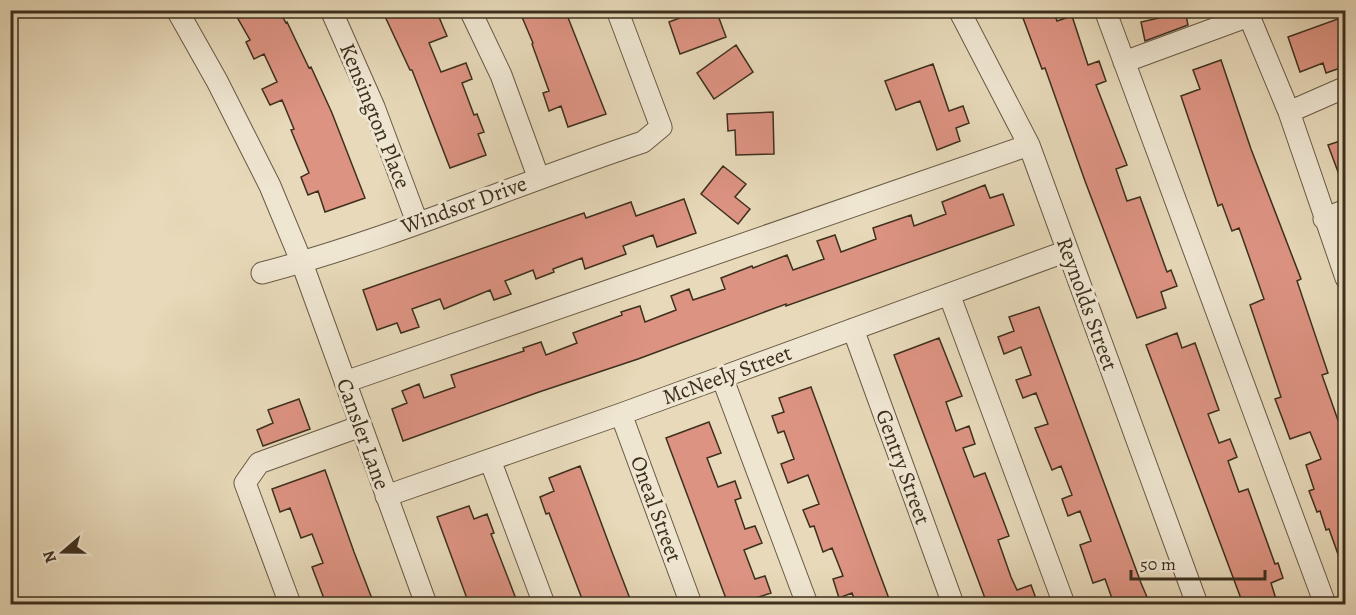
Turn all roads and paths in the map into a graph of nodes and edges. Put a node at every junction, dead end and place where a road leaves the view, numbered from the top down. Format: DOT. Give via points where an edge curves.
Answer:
graph roads {
  1 [pos="177,10"];
  2 [pos="331,10"];
  3 [pos="470,10"];
  4 [pos="617,10"];
  5 [pos="959,10"];
  6 [pos="1105,10"];
  7 [pos="1252,13"];
  8 [pos="1124,62"];
  9 [pos="1346,87"];
  10 [pos="1290,112"];
  11 [pos="1029,145"];
  12 [pos="539,179"];
  13 [pos="1346,210"];
  14 [pos="1324,219"];
  15 [pos="417,222"];
  16 [pos="1067,251"];
  17 [pos="302,262"];
  18 [pos="262,273"];
  19 [pos="1346,278"];
  20 [pos="949,294"];
  21 [pos="853,329"];
  22 [pos="722,377"];
  23 [pos="345,382"];
  24 [pos="621,414"];
  25 [pos="361,426"];
  26 [pos="490,460"];
  27 [pos="386,496"];
  28 [pos="290,604"];
  29 [pos="426,604"];
  30 [pos="544,604"];
  31 [pos="691,604"];
  32 [pos="807,604"];
  33 [pos="953,604"];
  34 [pos="1064,604"];
  35 [pos="1197,604"];
  36 [pos="1325,604"];
  1 -- 17 [label="street, Cansler Lane" via="270,186"];
  2 -- 15 [label="street, Kensington Place" via="374,107"];
  3 -- 12 [label="street" via="501,75"];
  4 -- 12 [label="street, Windsor Drive" via="661,127 643,142"];
  5 -- 11 [label="street, Reynolds Street"];
  6 -- 8 [label="street"];
  7 -- 8 [label="street"];
  7 -- 10 [label="street"];
  8 -- 36 [label="street"];
  9 -- 10 [label="street"];
  10 -- 14 [label="street"];
  11 -- 16 [label="street, Reynolds Street"];
  11 -- 23 [label="street"];
  12 -- 15 [label="street, Windsor Drive"];
  13 -- 14 [label="street"];
  14 -- 19 [label="street"];
  15 -- 17 [label="street, Windsor Drive"];
  16 -- 20 [label="street, McNeely Street"];
  16 -- 35 [label="street, Reynolds Street"];
  17 -- 18 [label="street, Windsor Drive"];
  17 -- 23 [label="street, Cansler Lane"];
  20 -- 21 [label="street, McNeely Street"];
  20 -- 34 [label="street"];
  21 -- 22 [label="street, McNeely Street"];
  21 -- 33 [label="street, Gentry Street"];
  22 -- 24 [label="street, McNeely Street"];
  22 -- 32 [label="street"];
  23 -- 25 [label="street, Cansler Lane"];
  24 -- 26 [label="street, McNeely Street"];
  24 -- 31 [label="street, Oneal Street"];
  25 -- 27 [label="street, Cansler Lane"];
  25 -- 28 [label="street" via="259,463 245,483"];
  26 -- 27 [label="street, McNeely Street"];
  26 -- 30 [label="street"];
  27 -- 29 [label="street, Cansler Lane"];
}
